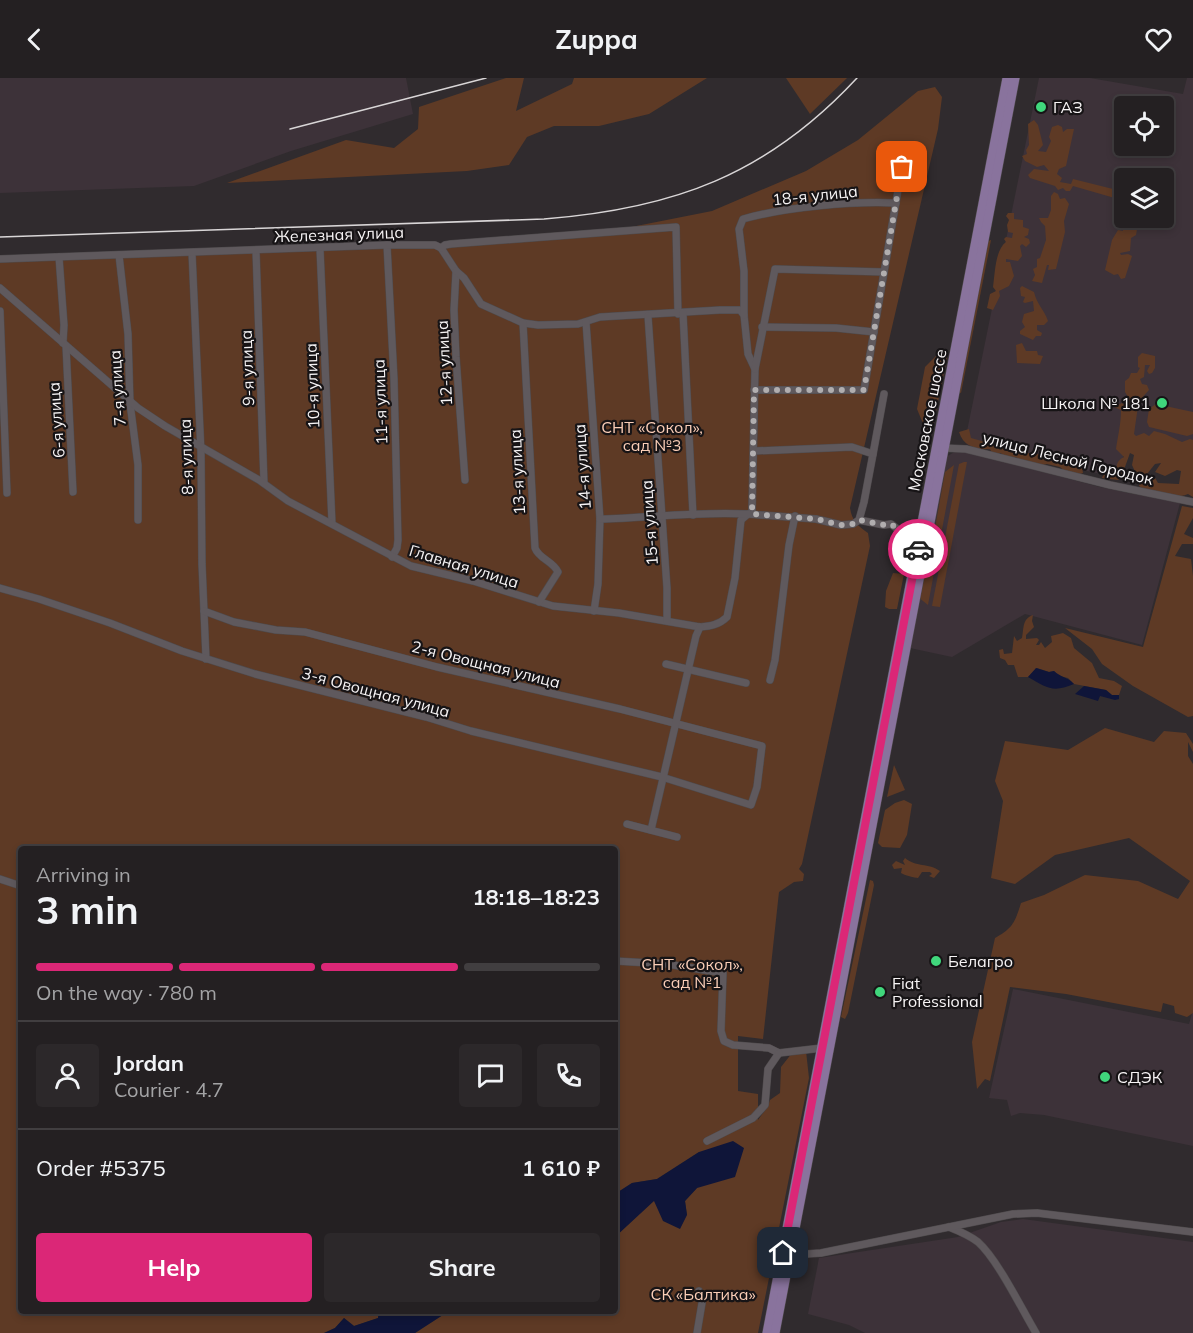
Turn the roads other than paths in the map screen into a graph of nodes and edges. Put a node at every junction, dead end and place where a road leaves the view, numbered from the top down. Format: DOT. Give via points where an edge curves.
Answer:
graph roads {
  1 [pos="1007,78"];
  2 [pos="1015,78"];
  3 [pos="905,149"];
  4 [pos="896,203"];
  5 [pos="387,245"];
  6 [pos="441,248"];
  7 [pos="320,249"];
  8 [pos="256,251"];
  9 [pos="192,253"];
  10 [pos="119,255"];
  11 [pos="59,258"];
  12 [pos="0,259"];
  13 [pos="456,271"];
  14 [pos="884,272"];
  15 [pos="0,288"];
  16 [pos="0,311"];
  17 [pos="681,313"];
  18 [pos="742,313"];
  19 [pos="648,316"];
  20 [pos="586,322"];
  21 [pos="523,323"];
  22 [pos="762,327"];
  23 [pos="874,332"];
  24 [pos="65,345"];
  25 [pos="754,369"];
  26 [pos="754,390"];
  27 [pos="884,394"];
  28 [pos="130,403"];
  29 [pos="200,446"];
  30 [pos="939,449"];
  31 [pos="754,451"];
  32 [pos="873,454"];
  33 [pos="465,480"];
  34 [pos="264,483"];
  35 [pos="73,492"];
  36 [pos="7,493"];
  37 [pos="1193,502"];
  38 [pos="750,514"];
  39 [pos="693,515"];
  40 [pos="795,516"];
  41 [pos="663,517"];
  42 [pos="600,519"];
  43 [pos="138,520"];
  44 [pos="859,520"];
  45 [pos="332,523"];
  46 [pos="921,534"];
  47 [pos="392,557"];
  48 [pos="0,588"];
  49 [pos="538,602"];
  50 [pos="594,610"];
  51 [pos="204,611"];
  52 [pos="908,620"];
  53 [pos="667,621"];
  54 [pos="700,627"];
  55 [pos="206,659"];
  56 [pos="666,664"];
  57 [pos="689,669"];
  58 [pos="770,680"];
  59 [pos="746,683"];
  60 [pos="676,724"];
  61 [pos="662,777"];
  62 [pos="751,805"];
  63 [pos="627,824"];
  64 [pos="651,830"];
  65 [pos="677,837"];
  66 [pos="0,879"];
  67 [pos="18,885"];
  68 [pos="618,961"];
  69 [pos="822,1048"];
  70 [pos="779,1053"];
  71 [pos="707,1141"];
  72 [pos="949,1227"];
  73 [pos="1193,1232"];
  74 [pos="787,1254"];
  75 [pos="699,1291"];
  76 [pos="697,1333"];
  77 [pos="767,1333"];
  78 [pos="776,1333"];
  79 [pos="1036,1333"];
  1 -- 30 [label="main road, Московское шоссе"];
  2 -- 30 [label="main road, Московское шоссе"];
  3 -- 4 [label="street"];
  4 -- 14 [label="street"];
  4 -- 18 [label="street, 18-я улица" via="784,211 743,219"];
  5 -- 6 [label="street, Железная улица"];
  5 -- 7 [label="street, Железная улица"];
  5 -- 47 [label="street, 11-я улица" via="398,540"];
  6 -- 13 [label="street"];
  6 -- 17 [label="street, Железная улица" via="451,243 505,238 676,227"];
  7 -- 8 [label="street, Железная улица"];
  7 -- 45 [label="street, 10-я улица"];
  8 -- 9 [label="street, Железная улица"];
  8 -- 34 [label="street, 9-я улица"];
  9 -- 10 [label="street, Железная улица"];
  9 -- 29 [label="street, 8-я улица"];
  10 -- 11 [label="street, Железная улица"];
  10 -- 28 [label="street, 7-я улица" via="128,334"];
  11 -- 12 [label="street, Железная улица"];
  11 -- 24 [label="street, 6-я улица"];
  13 -- 21 [label="street" via="480,304"];
  13 -- 33 [label="street, 12-я улица" via="456,357"];
  14 -- 22 [label="street" via="775,269"];
  14 -- 23 [label="street"];
  15 -- 24 [label="street, Главная улица"];
  16 -- 36 [label="street"];
  17 -- 18 [label="street"];
  17 -- 19 [label="street"];
  17 -- 39 [label="street"];
  18 -- 25 [label="street"];
  19 -- 20 [label="street" via="600,317"];
  19 -- 41 [label="street, 15-я улица"];
  20 -- 21 [label="street"];
  20 -- 42 [label="street, 14-я улица"];
  21 -- 49 [label="street, 13-я улица" via="535,548 558,572"];
  22 -- 23 [label="street"];
  22 -- 25 [label="street"];
  23 -- 26 [label="street" via="864,390"];
  24 -- 28 [label="street, Главная улица"];
  24 -- 35 [label="street, 6-я улица"];
  25 -- 26 [label="street"];
  26 -- 31 [label="street"];
  27 -- 32 [label="street"];
  28 -- 29 [label="street, Главная улица"];
  28 -- 43 [label="street, 7-я улица" via="138,465"];
  29 -- 34 [label="street, Главная улица"];
  29 -- 51 [label="street, 8-я улица"];
  30 -- 37 [label="street, улица Лесной Городок" via="966,449"];
  30 -- 46 [label="main road, Московское шоссе"];
  30 -- 52 [label="main road, Московское шоссе"];
  31 -- 32 [label="street" via="859,448"];
  31 -- 38 [label="street"];
  32 -- 44 [label="street"];
  34 -- 45 [label="street, Главная улица" via="288,501"];
  38 -- 39 [label="street"];
  38 -- 40 [label="street"];
  38 -- 54 [label="street" via="741,520 727,617 718,624"];
  39 -- 41 [label="street"];
  40 -- 44 [label="street" via="841,525"];
  40 -- 58 [label="street"];
  41 -- 42 [label="street"];
  41 -- 53 [label="street, 15-я улица"];
  42 -- 50 [label="street, 14-я улица"];
  44 -- 46 [label="street" via="891,524 900,531"];
  45 -- 47 [label="street, Главная улица"];
  46 -- 52 [label="main road, Московское шоссе"];
  47 -- 49 [label="street, Главная улица" via="424,571 473,581"];
  48 -- 55 [label="street, 3-я Овощная улица"];
  49 -- 50 [label="street, Главная улица"];
  50 -- 53 [label="street, Главная улица"];
  51 -- 55 [label="street, 8-я улица"];
  51 -- 60 [label="street, 2-я Овощная улица" via="234,622 305,632"];
  52 -- 69 [label="main road, Московское шоссе"];
  52 -- 74 [label="main road, Московское шоссе"];
  53 -- 54 [label="street, Главная улица"];
  54 -- 57 [label="street"];
  55 -- 61 [label="street, 3-я Овощная улица" via="471,731"];
  56 -- 57 [label="street"];
  57 -- 59 [label="street"];
  57 -- 60 [label="street"];
  60 -- 61 [label="street"];
  60 -- 62 [label="street, 2-я Овощная улица" via="762,746"];
  61 -- 62 [label="street, 3-я Овощная улица"];
  61 -- 64 [label="street"];
  63 -- 64 [label="street"];
  64 -- 65 [label="street"];
  66 -- 67 [label="street"];
  68 -- 70 [label="street" via="667,963 723,973 724,1041"];
  69 -- 70 [label="street"];
  69 -- 74 [label="main road, Московское шоссе"];
  70 -- 71 [label="street" via="768,1069 765,1105 753,1118"];
  72 -- 73 [label="street" via="1037,1213"];
  72 -- 74 [label="street" via="821,1253"];
  72 -- 79 [label="street" via="980,1244"];
  74 -- 77 [label="main road, Московское шоссе"];
  74 -- 78 [label="main road, Московское шоссе"];
  75 -- 76 [label="street" via="702,1303"];
}
